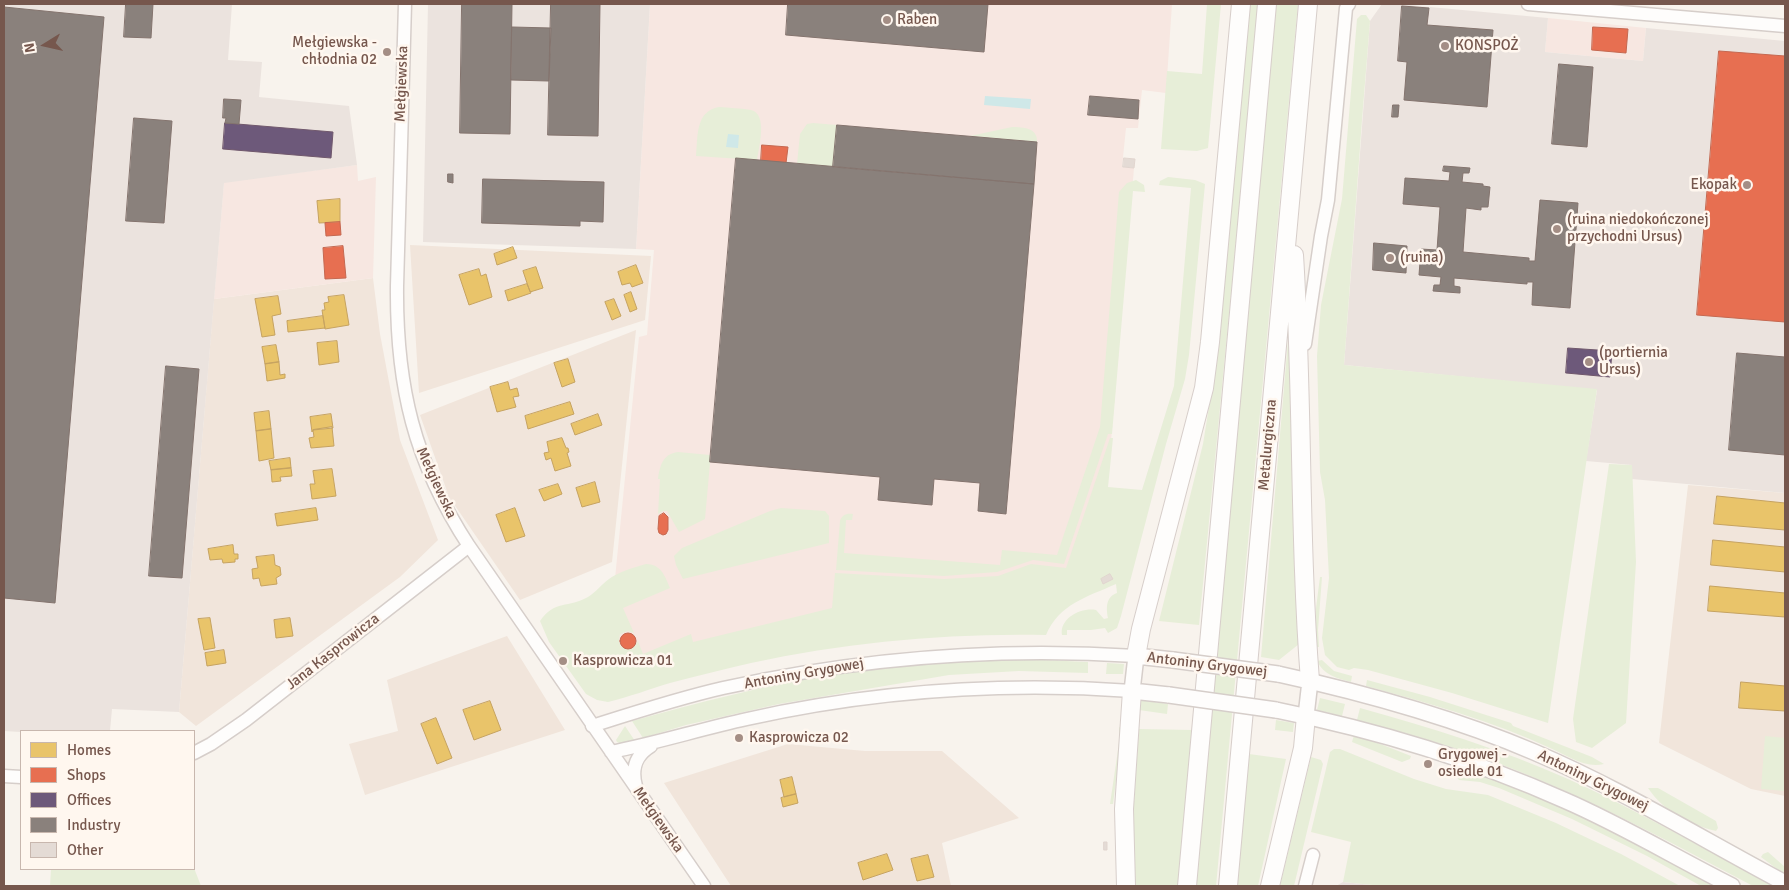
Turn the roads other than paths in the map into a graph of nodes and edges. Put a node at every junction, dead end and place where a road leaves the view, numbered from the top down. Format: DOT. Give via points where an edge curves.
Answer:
graph roads {
  1 [pos="405,4"];
  2 [pos="1241,4"];
  3 [pos="1267,4"];
  4 [pos="1308,4"];
  5 [pos="1349,4"];
  6 [pos="1528,4"];
  7 [pos="1785,26"];
  8 [pos="1290,199"];
  9 [pos="1299,396"];
  10 [pos="469,546"];
  11 [pos="1136,656"];
  12 [pos="1310,681"];
  13 [pos="1132,691"];
  14 [pos="1306,716"];
  15 [pos="592,726"];
  16 [pos="661,741"];
  17 [pos="195,752"];
  18 [pos="611,752"];
  19 [pos="4,776"];
  20 [pos="20,777"];
  21 [pos="637,790"];
  22 [pos="1313,855"];
  23 [pos="1785,883"];
  24 [pos="704,886"];
  25 [pos="1126,886"];
  26 [pos="1187,886"];
  27 [pos="1228,886"];
  28 [pos="1270,886"];
  29 [pos="1305,886"];
  30 [pos="1732,886"];
  1 -- 10 [label="street, Mełgiewska" via="396,310 400,368 425,465 449,515"];
  2 -- 11 [label="main road" via="1204,388"];
  3 -- 26 [label="main road"];
  4 -- 8 [label="main road, Metalurgiczna"];
  5 -- 9 [label="street, Metalurgiczna" via="1346,8 1328,200 1306,328"];
  6 -- 7 [label="street"];
  8 -- 9 [label="main road"];
  8 -- 27 [label="main road, Metalurgiczna"];
  9 -- 12 [label="main road"];
  10 -- 15 [label="street, Mełgiewska"];
  10 -- 17 [label="street, Jana Kasprowicza" via="246,720"];
  11 -- 12 [label="street, Antoniny Grygowej, bridge"];
  11 -- 13 [label="street"];
  11 -- 15 [label="street, Antoniny Grygowej" via="977,654 853,664 721,689"];
  12 -- 14 [label="street"];
  12 -- 23 [label="street, Antoniny Grygowej" via="1422,712 1534,752 1652,809"];
  13 -- 14 [label="street, Antoniny Grygowej, bridge"];
  13 -- 16 [label="street, Antoniny Grygowej" via="1023,688 890,696 776,713"];
  13 -- 25 [label="main road" via="1124,808"];
  14 -- 28 [label="main road" via="1303,748"];
  14 -- 30 [label="street, Antoniny Grygowej" via="1447,754 1519,781 1626,830"];
  15 -- 18 [label="street, Mełgiewska"];
  16 -- 18 [label="street, Antoniny Grygowej"];
  16 -- 21 [label="street" via="638,756 634,770"];
  18 -- 21 [label="street, Mełgiewska"];
  19 -- 20 [label="street"];
  21 -- 24 [label="street, Mełgiewska"];
  22 -- 29 [label="street"];
}
